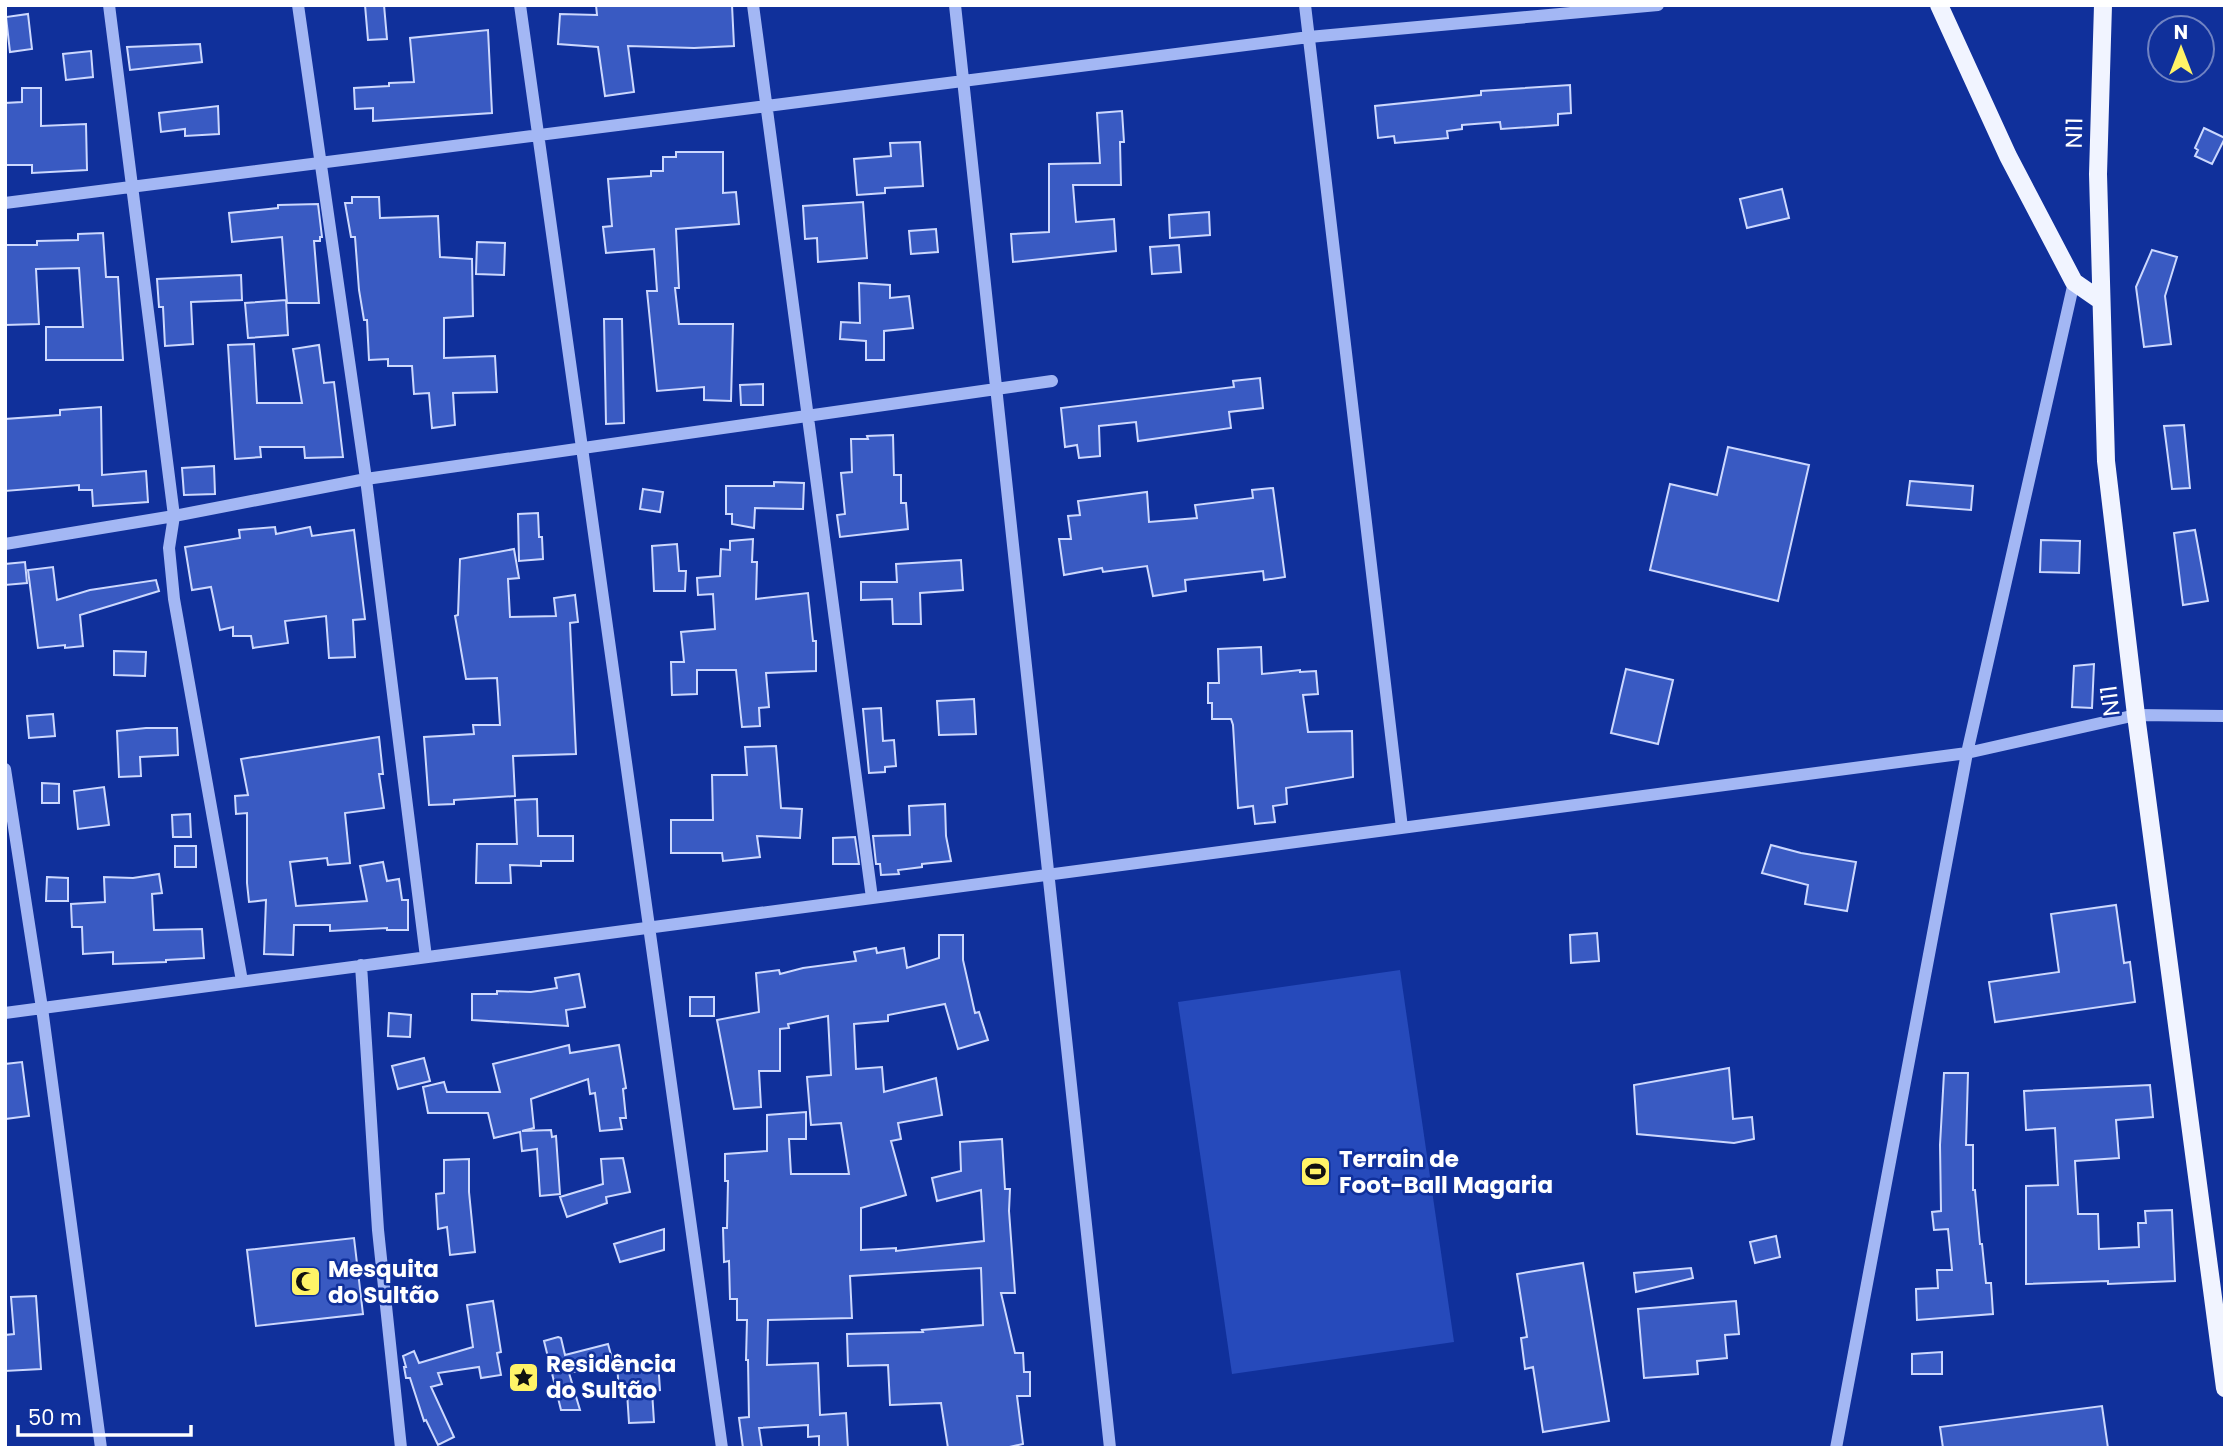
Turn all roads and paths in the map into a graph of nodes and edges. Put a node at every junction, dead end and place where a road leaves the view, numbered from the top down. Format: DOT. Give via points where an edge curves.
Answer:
graph roads {
  1 [pos="109,5"];
  2 [pos="298,5"];
  3 [pos="520,5"];
  4 [pos="752,5"];
  5 [pos="955,5"];
  6 [pos="1305,5"];
  7 [pos="1658,5"];
  8 [pos="1939,5"];
  9 [pos="2103,5"];
  10 [pos="1309,37"];
  11 [pos="963,80"];
  12 [pos="766,105"];
  13 [pos="538,134"];
  14 [pos="319,162"];
  15 [pos="131,186"];
  16 [pos="5,203"];
  17 [pos="2074,282"];
  18 [pos="2100,300"];
  19 [pos="1052,381"];
  20 [pos="996,387"];
  21 [pos="807,416"];
  22 [pos="581,449"];
  23 [pos="366,479"];
  24 [pos="174,516"];
  25 [pos="5,544"];
  26 [pos="2136,715"];
  27 [pos="2225,716"];
  28 [pos="1967,753"];
  29 [pos="5,769"];
  30 [pos="1402,828"];
  31 [pos="1049,875"];
  32 [pos="872,898"];
  33 [pos="648,928"];
  34 [pos="426,957"];
  35 [pos="362,965"];
  36 [pos="242,981"];
  37 [pos="42,1008"];
  38 [pos="5,1013"];
  39 [pos="2224,1376"];
  40 [pos="101,1448"];
  41 [pos="401,1448"];
  42 [pos="722,1448"];
  43 [pos="1110,1448"];
  44 [pos="1836,1448"];
  1 -- 15 [label="street"];
  2 -- 14 [label="street"];
  3 -- 13 [label="street"];
  4 -- 12 [label="street"];
  5 -- 11 [label="street"];
  6 -- 10 [label="street"];
  7 -- 10 [label="street"];
  8 -- 17 [label="main road" via="2008,156"];
  9 -- 18 [label="main road, N11"];
  10 -- 11 [label="street"];
  10 -- 30 [label="street"];
  11 -- 12 [label="street"];
  11 -- 20 [label="street"];
  12 -- 13 [label="street"];
  12 -- 21 [label="street"];
  13 -- 14 [label="street"];
  13 -- 22 [label="street"];
  14 -- 15 [label="street"];
  14 -- 23 [label="street"];
  15 -- 16 [label="street"];
  15 -- 24 [label="street"];
  17 -- 18 [label="main road"];
  17 -- 28 [label="street"];
  18 -- 26 [label="main road, N11" via="2106,461"];
  19 -- 20 [label="street"];
  20 -- 21 [label="street"];
  20 -- 31 [label="street"];
  21 -- 22 [label="street"];
  21 -- 32 [label="street"];
  22 -- 23 [label="street"];
  22 -- 33 [label="street"];
  23 -- 24 [label="street"];
  23 -- 34 [label="street"];
  24 -- 25 [label="street"];
  24 -- 36 [label="street" via="169,548 173,599"];
  26 -- 27 [label="street"];
  26 -- 28 [label="street"];
  26 -- 39 [label="main road, N11"];
  28 -- 30 [label="street"];
  28 -- 44 [label="street"];
  29 -- 37 [label="street"];
  30 -- 31 [label="street"];
  31 -- 32 [label="street"];
  31 -- 43 [label="street"];
  32 -- 33 [label="street"];
  33 -- 34 [label="street"];
  33 -- 42 [label="street"];
  34 -- 35 [label="street"];
  35 -- 36 [label="street"];
  35 -- 41 [label="street" via="378,1230"];
  36 -- 37 [label="street"];
  37 -- 38 [label="street"];
  37 -- 40 [label="street"];
}
